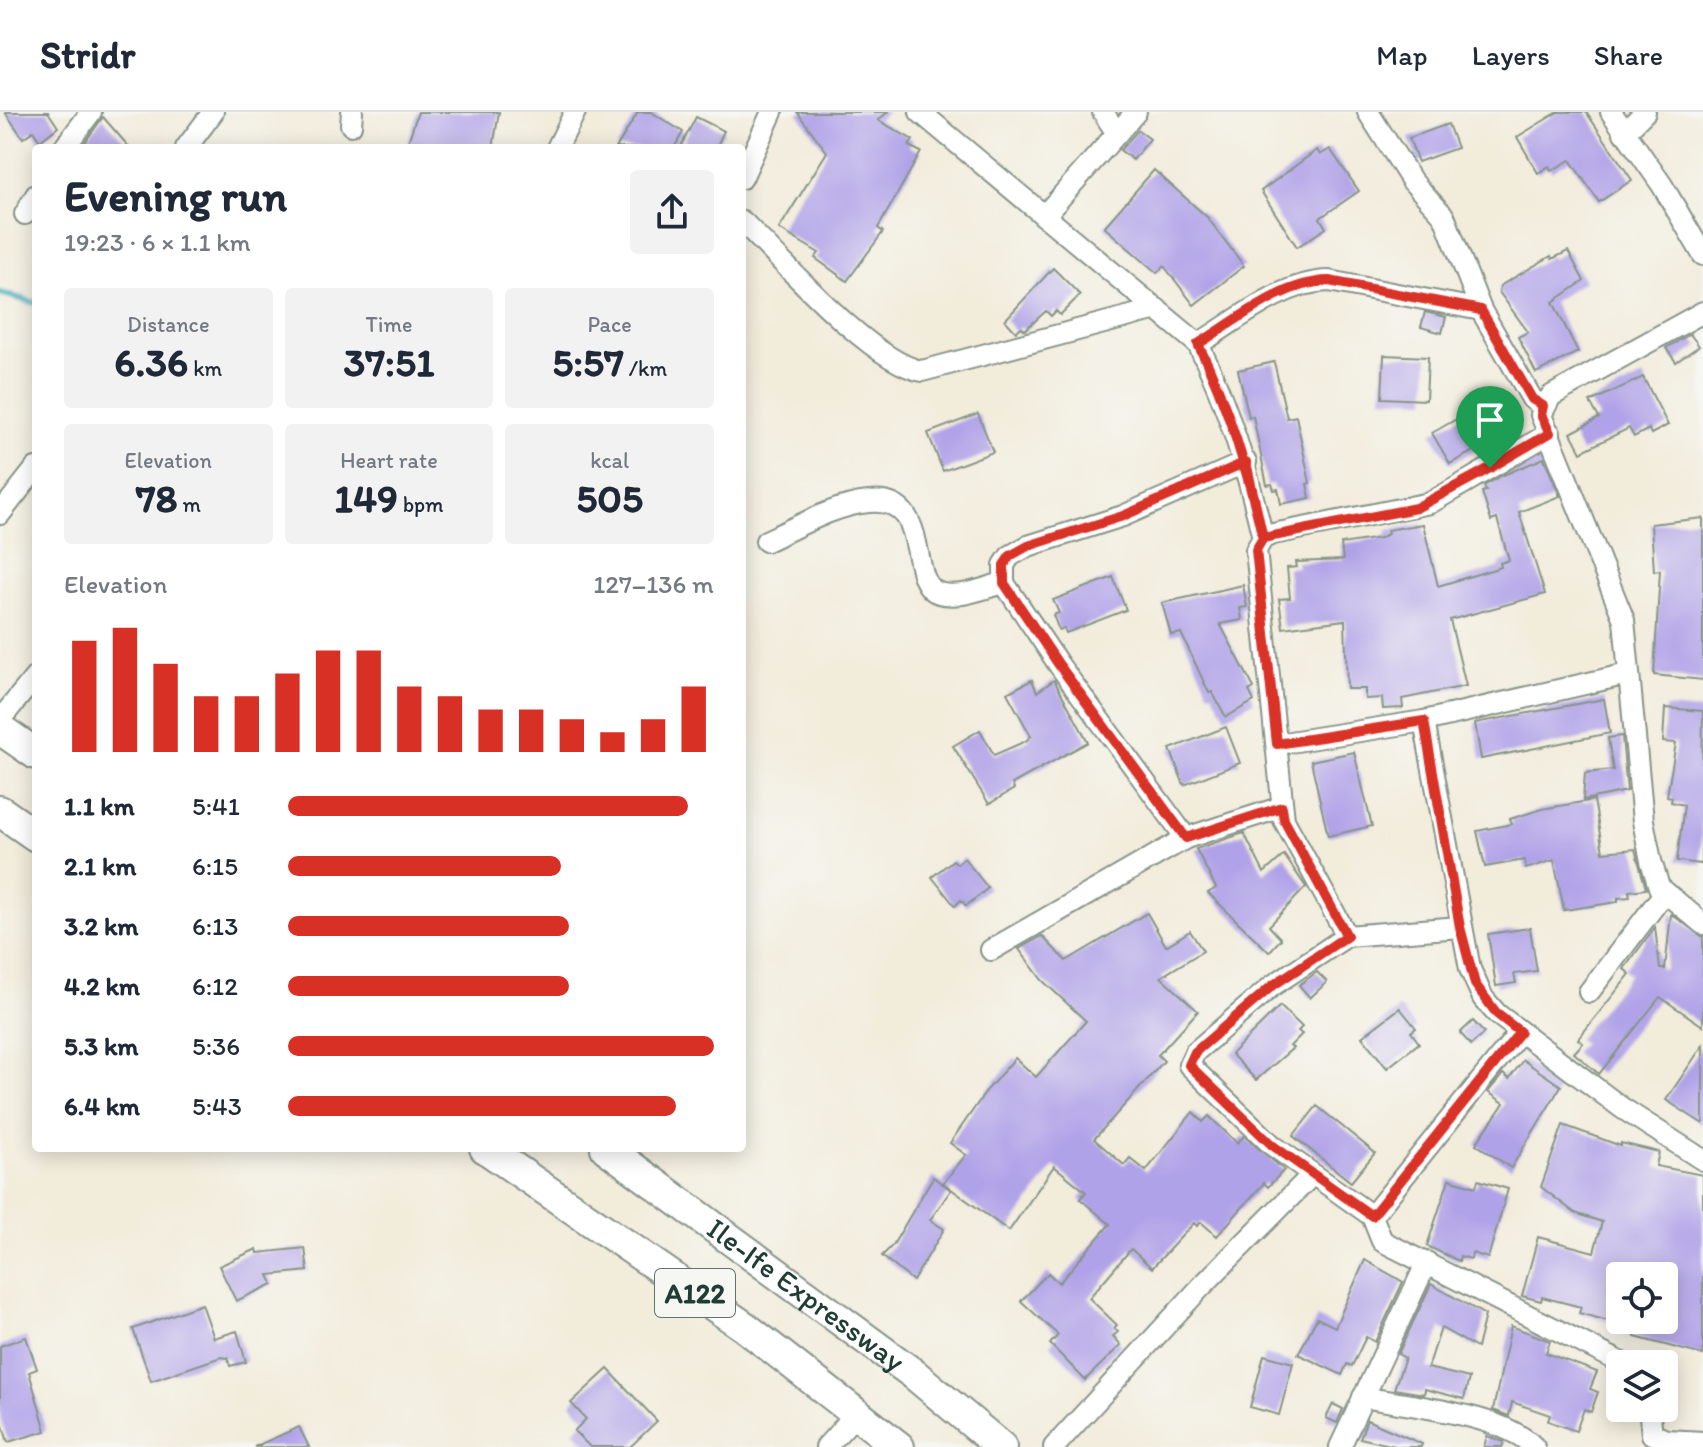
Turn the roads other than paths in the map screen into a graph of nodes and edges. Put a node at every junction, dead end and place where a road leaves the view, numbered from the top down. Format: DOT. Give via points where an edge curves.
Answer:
graph roads {
  1 [pos="91,112"];
  2 [pos="213,112"];
  3 [pos="575,112"];
  4 [pos="772,112"];
  5 [pos="920,112"];
  6 [pos="1103,112"];
  7 [pos="1136,112"];
  8 [pos="1368,112"];
  9 [pos="1611,112"];
  10 [pos="1645,112"];
  11 [pos="1116,132"];
  12 [pos="1624,133"];
  13 [pos="67,144"];
  14 [pos="189,144"];
  15 [pos="559,144"];
  16 [pos="746,169"];
  17 [pos="32,202"];
  18 [pos="25,214"];
  19 [pos="1044,216"];
  20 [pos="746,225"];
  21 [pos="1703,255"];
  22 [pos="1157,309"];
  23 [pos="1481,310"];
  24 [pos="1703,312"];
  25 [pos="1198,344"];
  26 [pos="1543,406"];
  27 [pos="1550,433"];
  28 [pos="1246,462"];
  29 [pos="32,473"];
  30 [pos="0,514"];
  31 [pos="1263,538"];
  32 [pos="766,541"];
  33 [pos="1004,583"];
  34 [pos="1628,674"];
  35 [pos="32,681"];
  36 [pos="0,720"];
  37 [pos="1424,721"];
  38 [pos="0,729"];
  39 [pos="1277,744"];
  40 [pos="32,751"];
  41 [pos="1282,807"];
  42 [pos="0,811"];
  43 [pos="32,833"];
  44 [pos="1186,838"];
  45 [pos="1665,892"];
  46 [pos="1703,924"];
  47 [pos="1460,927"];
  48 [pos="1347,936"];
  49 [pos="991,950"];
  50 [pos="1589,992"];
  51 [pos="1520,1032"];
  52 [pos="491,1152"];
  53 [pos="611,1152"];
  54 [pos="1703,1160"];
  55 [pos="1311,1176"];
  56 [pos="1372,1216"];
  57 [pos="1427,1262"];
  58 [pos="1606,1355"];
  59 [pos="1363,1397"];
  60 [pos="856,1414"];
  61 [pos="1651,1422"];
  62 [pos="1703,1442"];
  63 [pos="826,1447"];
  64 [pos="899,1447"];
  65 [pos="1001,1447"];
  66 [pos="1054,1447"];
  67 [pos="1340,1447"];
  68 [pos="1534,1447"];
  1 -- 13 [label="street"];
  2 -- 14 [label="street"];
  3 -- 15 [label="street"];
  4 -- 16 [label="street"];
  5 -- 19 [label="street"];
  6 -- 11 [label="street"];
  7 -- 11 [label="street"];
  8 -- 23 [label="street" via="1412,181 1444,216"];
  9 -- 12 [label="street"];
  10 -- 12 [label="street"];
  11 -- 19 [label="street"];
  12 -- 21 [label="street"];
  17 -- 18 [label="street"];
  19 -- 22 [label="street"];
  20 -- 22 [label="street" via="845,322 904,368 922,371"];
  22 -- 25 [label="street"];
  23 -- 25 [label="street" via="1329,281 1309,282 1290,288"];
  23 -- 26 [label="street" via="1532,399"];
  24 -- 26 [label="street" via="1551,396"];
  25 -- 28 [label="street"];
  26 -- 27 [label="street" via="1541,415"];
  27 -- 31 [label="street" via="1430,503"];
  27 -- 34 [label="street" via="1624,620"];
  28 -- 31 [label="street"];
  28 -- 33 [label="street" via="1123,516 1028,546 1004,565"];
  29 -- 30 [label="street"];
  31 -- 39 [label="street" via="1256,550"];
  32 -- 33 [label="street" via="843,508 871,501 892,504 912,523 927,584 935,592 957,596"];
  33 -- 44 [label="street"];
  34 -- 37 [label="street"];
  34 -- 45 [label="street" via="1643,821 1659,887"];
  35 -- 36 [label="street"];
  37 -- 39 [label="street"];
  37 -- 47 [label="street"];
  38 -- 40 [label="highway"];
  39 -- 41 [label="street"];
  41 -- 44 [label="street"];
  41 -- 48 [label="street" via="1284,820"];
  42 -- 43 [label="highway"];
  44 -- 49 [label="street"];
  45 -- 46 [label="street"];
  45 -- 50 [label="street"];
  47 -- 48 [label="street"];
  47 -- 51 [label="street" via="1483,998"];
  48 -- 55 [label="street" via="1272,986 1195,1052 1189,1065 1249,1126"];
  51 -- 54 [label="street"];
  51 -- 56 [label="street"];
  52 -- 60 [label="highway, Ile-Ife Expressway / A122" via="745,1327"];
  53 -- 65 [label="highway, Ile-Ife Expressway / A122" via="915,1375"];
  55 -- 56 [label="street"];
  55 -- 66 [label="street"];
  56 -- 57 [label="street" via="1382,1241"];
  57 -- 58 [label="street"];
  57 -- 59 [label="street"];
  59 -- 67 [label="street"];
  59 -- 68 [label="street" via="1471,1419 1522,1434"];
  60 -- 63 [label="street"];
  60 -- 64 [label="highway, Ile-Ife Expressway / A122"];
  61 -- 62 [label="street" via="1652,1434 1666,1440"];
}
